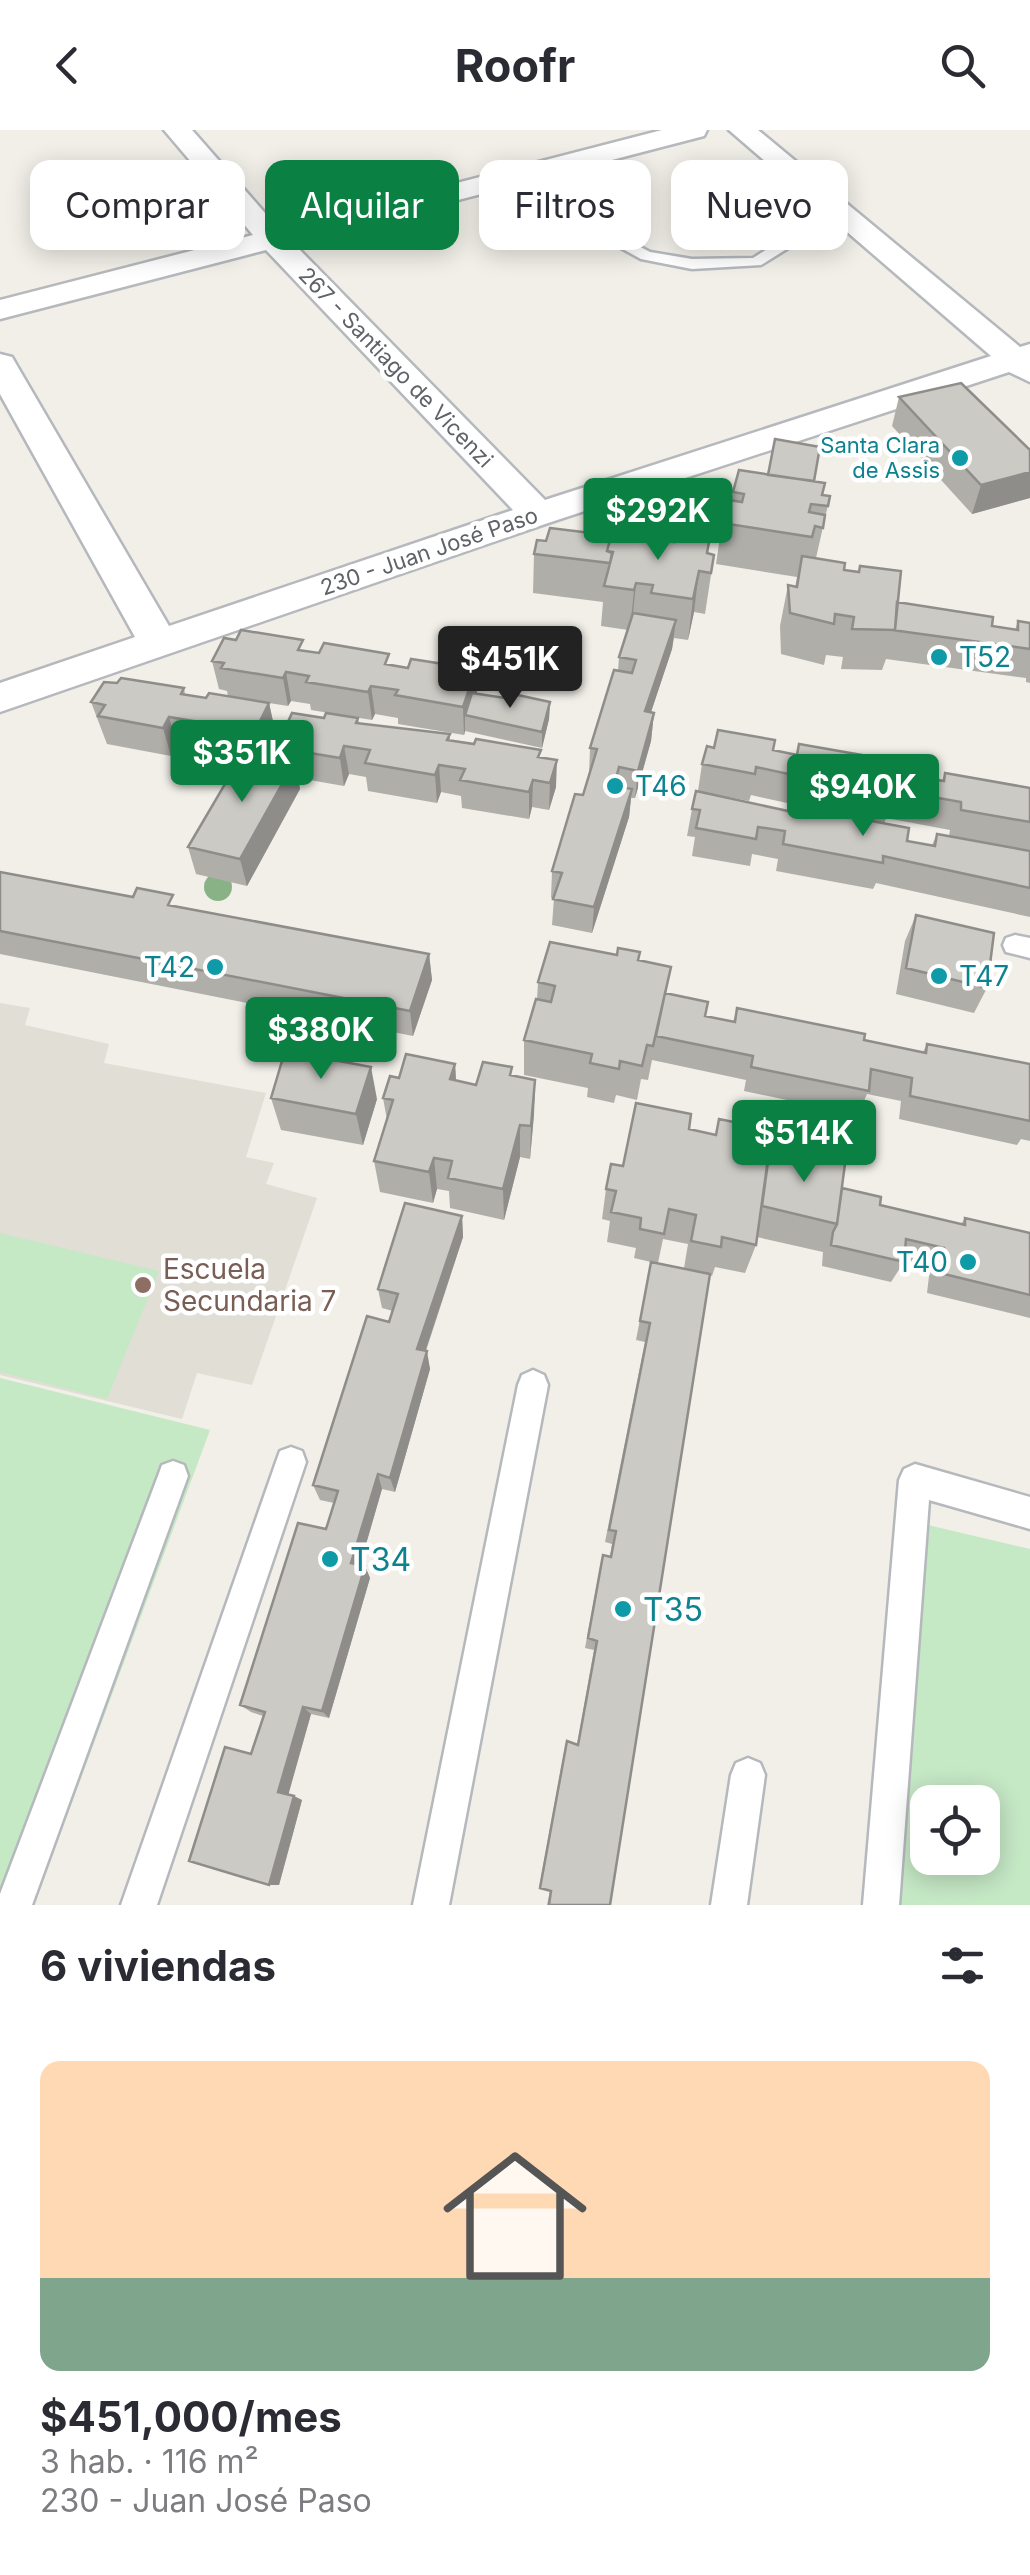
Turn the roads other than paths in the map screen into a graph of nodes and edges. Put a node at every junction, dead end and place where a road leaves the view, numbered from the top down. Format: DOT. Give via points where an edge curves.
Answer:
graph roads {
  1 [pos="176,130"];
  2 [pos="694,130"];
  3 [pos="742,130"];
  4 [pos="459,190"];
  5 [pos="854,226"];
  6 [pos="265,230"];
  7 [pos="265,240"];
  8 [pos="284,250"];
  9 [pos="635,250"];
  10 [pos="0,310"];
  11 [pos="1024,361"];
  12 [pos="0,364"];
  13 [pos="538,514"];
  14 [pos="159,644"];
  15 [pos="0,698"];
  16 [pos="533,1385"];
  17 [pos="291,1462"];
  18 [pos="173,1476"];
  19 [pos="1030,1514"];
  20 [pos="748,1775"];
  21 [pos="14,1905"];
  22 [pos="140,1905"];
  23 [pos="431,1905"];
  24 [pos="729,1905"];
  25 [pos="881,1905"];
  1 -- 6 [label="street, 267 - Santiago de Vicenzi"];
  2 -- 4 [label="street"];
  3 -- 5 [label="street"];
  5 -- 9 [label="lane" via="793,239 756,262 692,264"];
  5 -- 11 [label="street"];
  7 -- 10 [label="street"];
  8 -- 13 [label="street, 267 - Santiago de Vicenzi"];
  11 -- 13 [label="street, 230 - Juan José Paso"];
  12 -- 14 [label="street"];
  13 -- 14 [label="street, 230 - Juan José Paso"];
  14 -- 15 [label="street, 230 - Juan José Paso"];
  16 -- 23 [label="lane"];
  17 -- 22 [label="lane"];
  18 -- 21 [label="lane"];
  19 -- 25 [label="lane" via="915,1480"];
  20 -- 24 [label="lane"];
}
